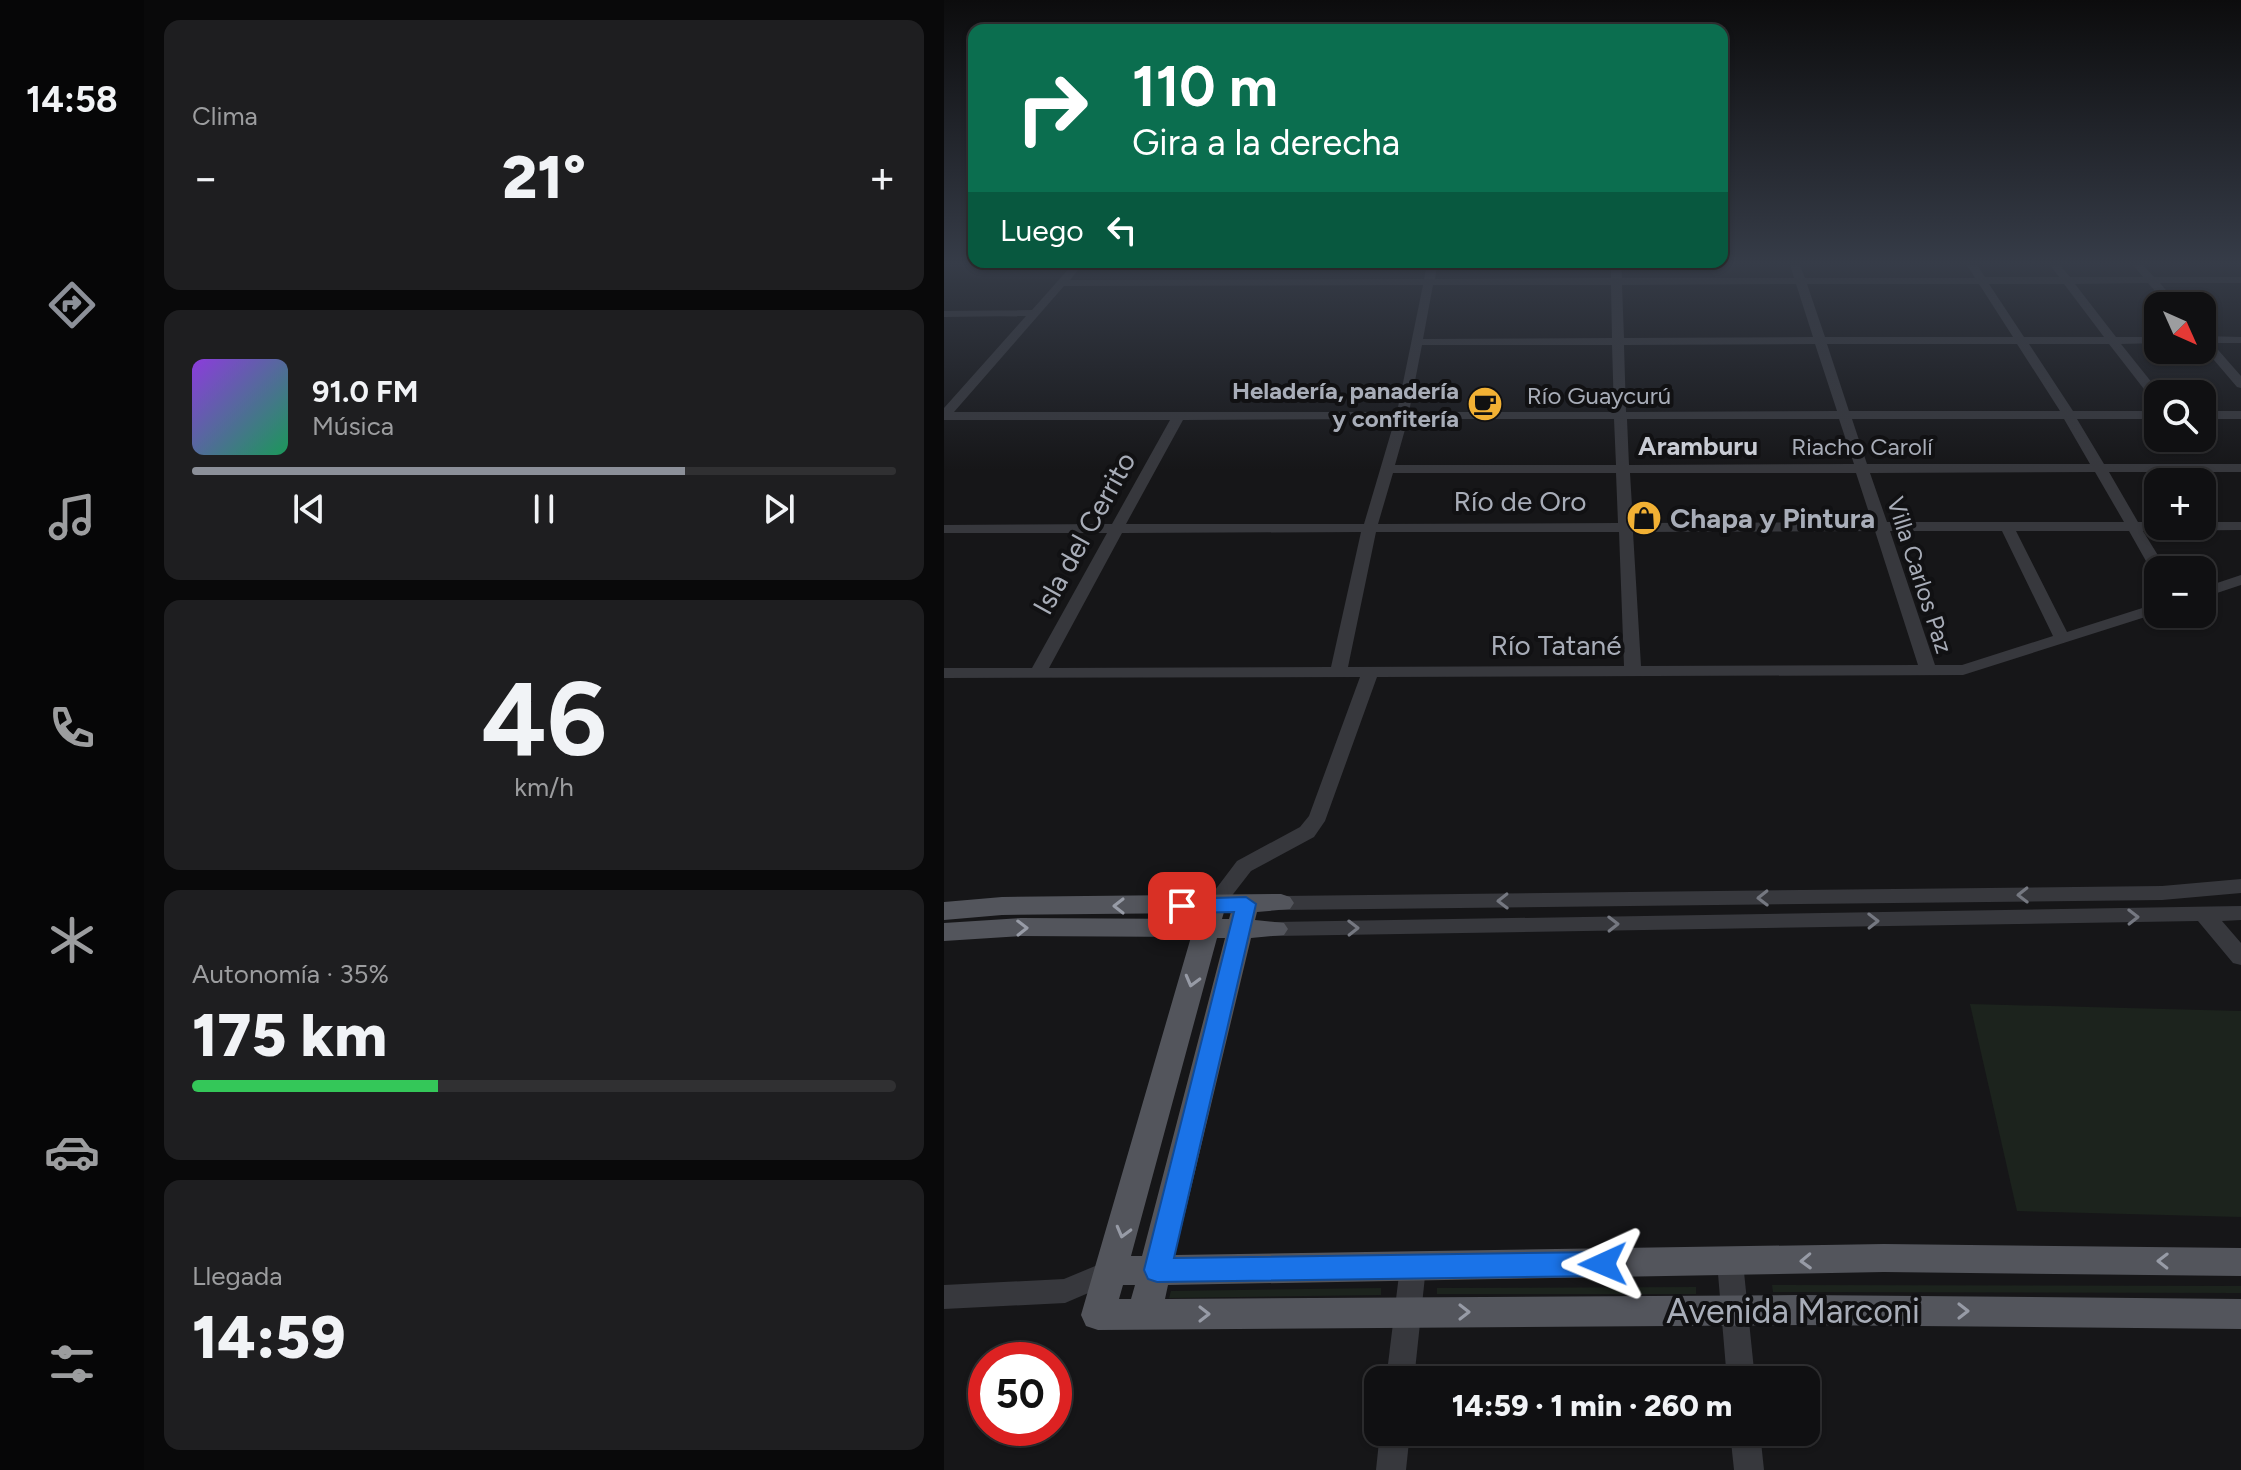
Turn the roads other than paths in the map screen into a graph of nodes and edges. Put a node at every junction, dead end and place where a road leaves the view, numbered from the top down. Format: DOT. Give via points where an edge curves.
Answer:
graph roads {
  1 [pos="1017,334"];
  2 [pos="1418,334"];
  3 [pos="1617,334"];
  4 [pos="1816,334"];
  5 [pos="2017,334"];
  6 [pos="2106,334"];
  7 [pos="2021,340"];
  8 [pos="2111,340"];
  9 [pos="2144,340"];
  10 [pos="2216,340"];
  11 [pos="2241,340"];
  12 [pos="1617,341"];
  13 [pos="1417,342"];
  14 [pos="1818,342"];
  15 [pos="2216,356"];
  16 [pos="2144,381"];
  17 [pos="2241,384"];
  18 [pos="2068,414"];
  19 [pos="2144,415"];
  20 [pos="2216,415"];
  21 [pos="2241,415"];
  22 [pos="944,416"];
  23 [pos="1843,416"];
  24 [pos="1402,417"];
  25 [pos="1620,417"];
  26 [pos="1177,418"];
  27 [pos="2099,467"];
  28 [pos="1861,468"];
  29 [pos="2241,468"];
  30 [pos="1387,469"];
  31 [pos="1624,469"];
  32 [pos="1881,526"];
  33 [pos="2241,526"];
  34 [pos="1370,527"];
  35 [pos="1624,527"];
  36 [pos="2007,527"];
  37 [pos="2134,527"];
  38 [pos="944,529"];
  39 [pos="1115,529"];
  40 [pos="2151,556"];
  41 [pos="2241,580"];
  42 [pos="2216,588"];
  43 [pos="2144,612"];
  44 [pos="2062,638"];
  45 [pos="1633,670"];
  46 [pos="1928,670"];
  47 [pos="1370,672"];
  48 [pos="944,673"];
  49 [pos="1038,673"];
  50 [pos="1338,673"];
  51 [pos="2241,886"];
  52 [pos="1281,903"];
  53 [pos="944,911"];
  54 [pos="2241,913"];
  55 [pos="2206,916"];
  56 [pos="1243,917"];
  57 [pos="1209,918"];
  58 [pos="1275,929"];
  59 [pos="944,932"];
  60 [pos="2241,957"];
  61 [pos="1730,1262"];
  62 [pos="2241,1262"];
  63 [pos="1413,1267"];
  64 [pos="1157,1270"];
  65 [pos="1112,1271"];
  66 [pos="1065,1291"];
  67 [pos="944,1297"];
  68 [pos="1735,1310"];
  69 [pos="1408,1313"];
  70 [pos="2241,1314"];
  71 [pos="1098,1315"];
  72 [pos="1144,1315"];
  73 [pos="1402,1366"];
  74 [pos="1740,1366"];
  75 [pos="1394,1446"];
  76 [pos="1746,1446"];
  77 [pos="1391,1470"];
  78 [pos="1749,1470"];
  1 -- 22 [label="street"];
  2 -- 13 [label="street"];
  3 -- 12 [label="street"];
  4 -- 14 [label="street, Villa Carlos Paz"];
  5 -- 7 [label="street"];
  6 -- 8 [label="street"];
  7 -- 8 [label="street"];
  7 -- 14 [label="street"];
  7 -- 18 [label="street"];
  8 -- 9 [label="street"];
  8 -- 16 [label="street"];
  10 -- 11 [label="street"];
  12 -- 13 [label="street"];
  12 -- 14 [label="street"];
  12 -- 25 [label="street"];
  13 -- 24 [label="street"];
  14 -- 23 [label="street, Villa Carlos Paz"];
  15 -- 17 [label="street"];
  18 -- 19 [label="street, Río Guaycurú"];
  18 -- 23 [label="street, Río Guaycurú"];
  18 -- 27 [label="street"];
  20 -- 21 [label="street"];
  22 -- 26 [label="street, Río Guaycurú"];
  23 -- 25 [label="street, Río Guaycurú"];
  23 -- 28 [label="street, Villa Carlos Paz"];
  24 -- 25 [label="street, Río Guaycurú"];
  24 -- 26 [label="street, Río Guaycurú"];
  24 -- 30 [label="street"];
  25 -- 31 [label="street"];
  26 -- 39 [label="street, Isla del Cerrito"];
  27 -- 28 [label="street, Riacho Carolí"];
  27 -- 29 [label="street, Riacho Carolí"];
  27 -- 37 [label="street"];
  28 -- 31 [label="street, Riacho Carolí"];
  28 -- 32 [label="street, Villa Carlos Paz"];
  30 -- 31 [label="street, Riacho Carolí"];
  30 -- 34 [label="street"];
  31 -- 35 [label="street"];
  32 -- 35 [label="street, Río de Oro"];
  32 -- 36 [label="street, Río de Oro"];
  32 -- 46 [label="street, Villa Carlos Paz"];
  33 -- 37 [label="street, Río de Oro"];
  34 -- 35 [label="street, Río de Oro"];
  34 -- 39 [label="street, Río de Oro"];
  34 -- 50 [label="street"];
  35 -- 45 [label="street"];
  36 -- 37 [label="street, Río de Oro"];
  36 -- 44 [label="street"];
  37 -- 40 [label="street"];
  38 -- 39 [label="street, Río de Oro"];
  39 -- 49 [label="street, Isla del Cerrito"];
  41 -- 42 [label="street"];
  43 -- 44 [label="street, Río Tatané"];
  44 -- 46 [label="street, Río Tatané" via="1963,670"];
  45 -- 46 [label="street, Río Tatané"];
  45 -- 47 [label="street, Río Tatané"];
  47 -- 50 [label="street, Río Tatané"];
  47 -- 57 [label="street" via="1318,817 1307,832 1244,866"];
  48 -- 49 [label="street, Río Tatané"];
  49 -- 50 [label="street, Río Tatané"];
  51 -- 52 [label="street, one-way" via="2162,893"];
  52 -- 56 [label="main road"];
  57 -- 53 [label="main road, one-way" via="1002,906"];
  54 -- 55 [label="street"];
  58 -- 55 [label="street, one-way"];
  55 -- 60 [label="street"];
  56 -- 57 [label="main road"];
  56 -- 58 [label="main road"];
  56 -- 64 [label="main road"];
  59 -- 57 [label="main road, one-way"];
  57 -- 65 [label="main road, one-way"];
  62 -- 61 [label="main road, Avenida Marconi, one-way"];
  61 -- 63 [label="main road, Avenida Marconi"];
  61 -- 68 [label="street"];
  63 -- 64 [label="main road, Avenida Marconi"];
  63 -- 69 [label="street"];
  64 -- 65 [label="main road, Avenida Marconi"];
  64 -- 72 [label="main road"];
  65 -- 66 [label="street, Avenida Marconi"];
  65 -- 71 [label="main road"];
  66 -- 67 [label="street, Avenida Marconi"];
  66 -- 71 [label="street"];
  69 -- 68 [label="main road, Avenida Marconi, one-way"];
  68 -- 70 [label="main road, Avenida Marconi, one-way"];
  68 -- 74 [label="street"];
  72 -- 69 [label="main road, Avenida Marconi, one-way"];
  69 -- 73 [label="street"];
  71 -- 72 [label="main road, Avenida Marconi"];
  75 -- 77 [label="street"];
  76 -- 78 [label="street"];
}
